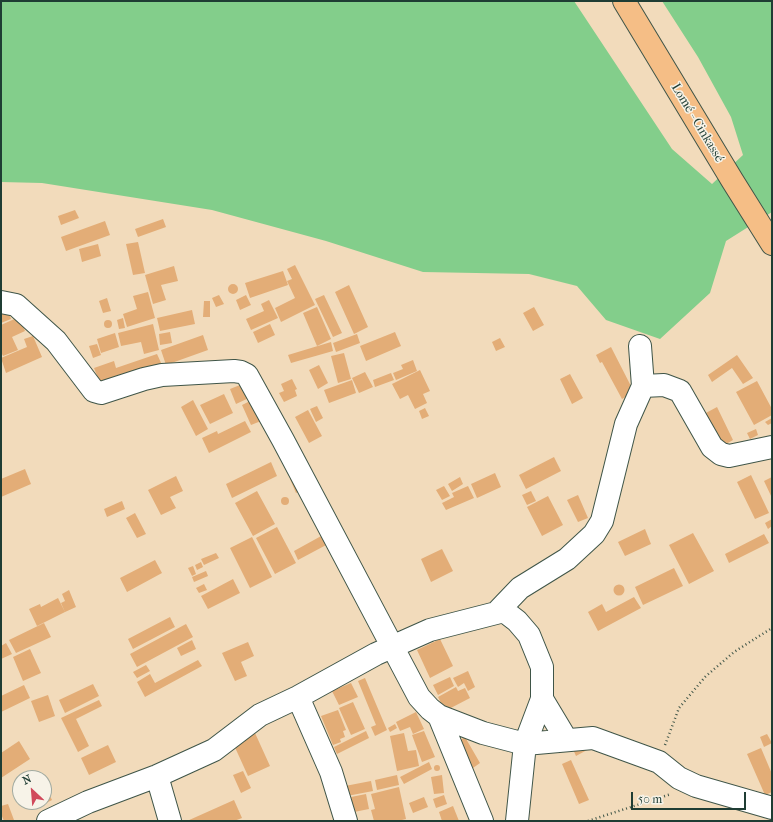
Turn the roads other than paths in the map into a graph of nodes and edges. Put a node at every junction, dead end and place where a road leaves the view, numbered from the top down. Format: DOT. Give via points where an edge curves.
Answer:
graph roads {
  1 [pos="624,1"];
  2 [pos="772,244"];
  3 [pos="1,302"];
  4 [pos="640,346"];
  5 [pos="643,386"];
  6 [pos="772,447"];
  7 [pos="498,612"];
  8 [pos="392,647"];
  9 [pos="298,697"];
  10 [pos="542,699"];
  11 [pos="439,716"];
  12 [pos="566,739"];
  13 [pos="525,744"];
  14 [pos="157,776"];
  15 [pos="772,808"];
  16 [pos="48,821"];
  17 [pos="170,821"];
  18 [pos="346,821"];
  19 [pos="482,821"];
  20 [pos="516,821"];
  1 -- 2 [label="highway, Lomé - Cinkassé"];
  3 -- 8 [label="street" via="16,305 56,341 94,391 101,393 144,378 162,375 234,371 247,375 284,440"];
  4 -- 5 [label="street"];
  5 -- 6 [label="street" via="664,385 680,392 712,447 720,454 729,456"];
  5 -- 7 [label="street" via="626,424 602,521 594,534 567,558 520,588"];
  7 -- 8 [label="street" via="430,630"];
  7 -- 10 [label="street" via="504,611 510,615 529,635 542,667"];
  8 -- 9 [label="street"];
  8 -- 11 [label="street" via="420,697"];
  9 -- 14 [label="street" via="260,715 214,750"];
  9 -- 18 [label="street" via="331,772"];
  10 -- 12 [label="street"];
  10 -- 13 [label="street"];
  11 -- 13 [label="street" via="483,733"];
  11 -- 19 [label="street"];
  12 -- 13 [label="street"];
  12 -- 15 [label="street" via="593,738 659,762 679,778 696,786"];
  13 -- 20 [label="street"];
  14 -- 16 [label="street" via="88,802"];
  14 -- 17 [label="street"];
}
